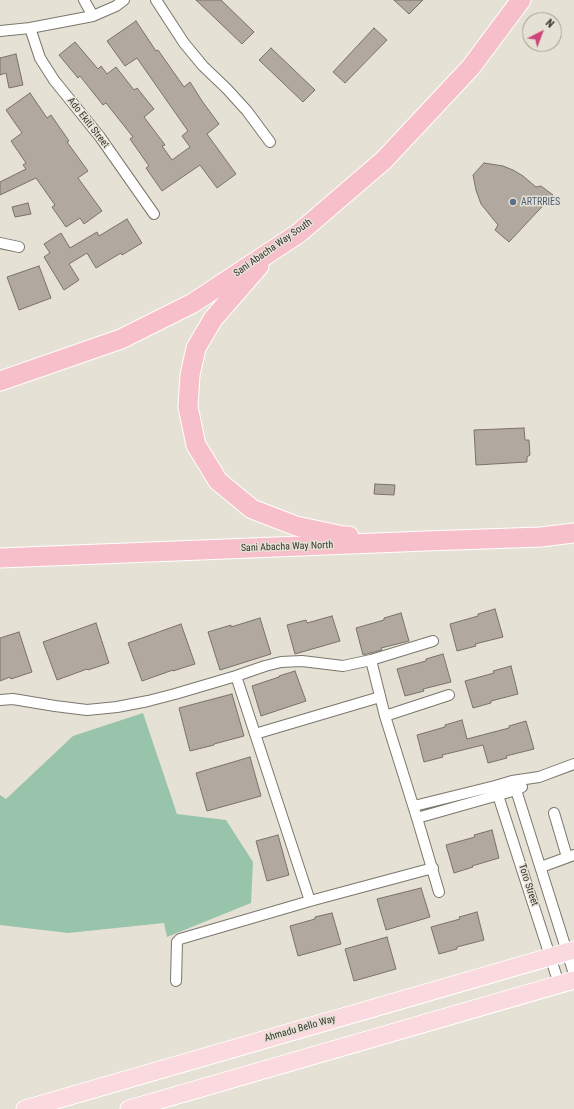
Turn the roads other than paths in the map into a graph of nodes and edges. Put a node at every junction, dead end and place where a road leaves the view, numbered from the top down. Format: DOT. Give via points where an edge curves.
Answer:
graph roads {
  1 [pos="84,0"];
  2 [pos="124,0"];
  3 [pos="156,0"];
  4 [pos="521,0"];
  5 [pos="93,16"];
  6 [pos="30,28"];
  7 [pos="0,31"];
  8 [pos="270,142"];
  9 [pos="154,214"];
  10 [pos="0,243"];
  11 [pos="20,247"];
  12 [pos="273,250"];
  13 [pos="0,381"];
  14 [pos="574,533"];
  15 [pos="426,541"];
  16 [pos="0,558"];
  17 [pos="433,641"];
  18 [pos="372,660"];
  19 [pos="236,676"];
  20 [pos="449,695"];
  21 [pos="380,697"];
  22 [pos="0,700"];
  23 [pos="385,716"];
  24 [pos="255,734"];
  25 [pos="574,764"];
  26 [pos="514,786"];
  27 [pos="497,791"];
  28 [pos="414,806"];
  29 [pos="554,813"];
  30 [pos="418,818"];
  31 [pos="570,856"];
  32 [pos="541,867"];
  33 [pos="433,868"];
  34 [pos="439,892"];
  35 [pos="310,901"];
  36 [pos="571,951"];
  37 [pos="551,956"];
  38 [pos="574,974"];
  39 [pos="176,981"];
  40 [pos="567,982"];
  41 [pos="25,1109"];
  42 [pos="129,1109"];
  1 -- 5 [label="street"];
  2 -- 5 [label="street"];
  3 -- 8 [label="street" via="184,43 247,111"];
  4 -- 12 [label="highway, Sani Abacha Way South" via="471,68 384,160 299,233"];
  5 -- 6 [label="street"];
  6 -- 7 [label="street"];
  6 -- 9 [label="street, Ado Ekiti Street" via="40,58 54,80 100,137"];
  10 -- 11 [label="street"];
  12 -- 13 [label="highway, Sani Abacha Way South" via="192,303 121,339"];
  12 -- 15 [label="highway" via="213,318 196,348 190,375 188,407 196,445 218,481 252,509 296,526 343,536"];
  14 -- 15 [label="highway, Sani Abacha Way North" via="541,537"];
  15 -- 16 [label="highway, Sani Abacha Way North"];
  17 -- 18 [label="street"];
  18 -- 19 [label="street" via="343,666 302,661 282,662"];
  18 -- 21 [label="street"];
  19 -- 22 [label="street" via="148,701 109,708 87,710 13,699"];
  19 -- 24 [label="street"];
  20 -- 23 [label="street"];
  21 -- 23 [label="street"];
  21 -- 24 [label="street"];
  23 -- 28 [label="street"];
  24 -- 35 [label="street"];
  25 -- 26 [label="street"];
  26 -- 27 [label="street"];
  26 -- 32 [label="street, Toro Street"];
  27 -- 28 [label="street"];
  27 -- 30 [label="street"];
  27 -- 37 [label="street, Toro Street"];
  28 -- 30 [label="street"];
  29 -- 31 [label="street"];
  30 -- 33 [label="street"];
  31 -- 32 [label="street"];
  32 -- 36 [label="street, Toro Street"];
  33 -- 34 [label="street"];
  33 -- 35 [label="street"];
  35 -- 39 [label="street" via="180,939 177,942"];
  36 -- 37 [label="main road, Ahmadu Bello Way"];
  36 -- 38 [label="street, Toro Street"];
  37 -- 40 [label="street, Toro Street"];
  37 -- 41 [label="main road, Ahmadu Bello Way"];
  40 -- 42 [label="main road"];
}
